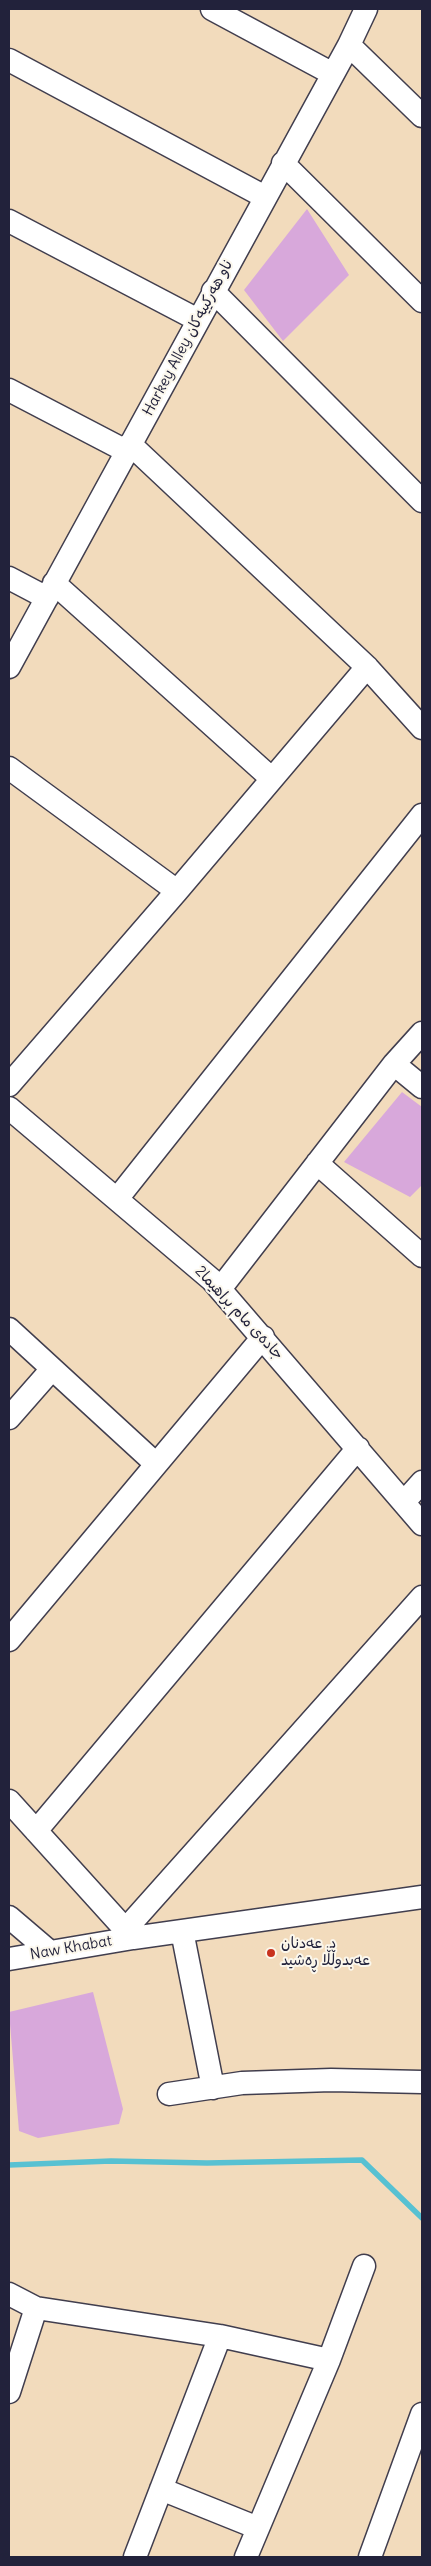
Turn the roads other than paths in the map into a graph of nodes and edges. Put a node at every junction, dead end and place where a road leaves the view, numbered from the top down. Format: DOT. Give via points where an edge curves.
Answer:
graph roads {
  1 [pos="212,9"];
  2 [pos="366,9"];
  3 [pos="349,44"];
  4 [pos="9,60"];
  5 [pos="333,74"];
  6 [pos="422,116"];
  7 [pos="283,163"];
  8 [pos="265,197"];
  9 [pos="9,221"];
  10 [pos="213,291"];
  11 [pos="422,301"];
  12 [pos="198,320"];
  13 [pos="9,390"];
  14 [pos="128,448"];
  15 [pos="422,501"];
  16 [pos="9,578"];
  17 [pos="50,591"];
  18 [pos="9,667"];
  19 [pos="367,667"];
  20 [pos="422,728"];
  21 [pos="9,768"];
  22 [pos="271,778"];
  23 [pos="422,815"];
  24 [pos="178,892"];
  25 [pos="422,1033"];
  26 [pos="394,1064"];
  27 [pos="9,1085"];
  28 [pos="422,1087"];
  29 [pos="9,1108"];
  30 [pos="317,1163"];
  31 [pos="117,1199"];
  32 [pos="422,1256"];
  33 [pos="220,1289"];
  34 [pos="9,1329"];
  35 [pos="263,1338"];
  36 [pos="52,1369"];
  37 [pos="9,1418"];
  38 [pos="358,1448"];
  39 [pos="156,1464"];
  40 [pos="422,1482"];
  41 [pos="404,1502"];
  42 [pos="422,1524"];
  43 [pos="422,1597"];
  44 [pos="9,1640"];
  45 [pos="9,1801"];
  46 [pos="36,1831"];
  47 [pos="422,1897"];
  48 [pos="9,1917"];
  49 [pos="182,1931"];
  50 [pos="129,1934"];
  51 [pos="50,1952"];
  52 [pos="9,1959"];
  53 [pos="422,2082"];
  54 [pos="213,2088"];
  55 [pos="169,2094"];
  56 [pos="364,2266"];
  57 [pos="9,2294"];
  58 [pos="36,2308"];
  59 [pos="220,2336"];
  60 [pos="329,2360"];
  61 [pos="9,2392"];
  62 [pos="422,2414"];
  63 [pos="161,2489"];
  64 [pos="258,2528"];
  65 [pos="135,2557"];
  66 [pos="246,2557"];
  67 [pos="370,2557"];
  1 -- 5 [label="street"];
  2 -- 3 [label="street, Harkey Alley ناو هەركييەكان"];
  3 -- 5 [label="street, Harkey Alley ناو هەركييەكان"];
  3 -- 6 [label="street"];
  4 -- 8 [label="street"];
  5 -- 7 [label="street, Harkey Alley ناو هەركييەكان"];
  7 -- 8 [label="street, Harkey Alley ناو هەركييەكان"];
  7 -- 11 [label="street"];
  8 -- 10 [label="street, Harkey Alley ناو هەركييەكان"];
  9 -- 12 [label="street"];
  10 -- 12 [label="street, Harkey Alley ناو هەركييەكان"];
  10 -- 15 [label="street"];
  12 -- 14 [label="street, Harkey Alley ناو هەركييەكان"];
  13 -- 14 [label="street"];
  14 -- 17 [label="street, Harkey Alley ناو هەركييەكان"];
  14 -- 19 [label="street"];
  16 -- 17 [label="street"];
  17 -- 18 [label="street, Harkey Alley ناو هەركييەكان"];
  17 -- 22 [label="street"];
  19 -- 20 [label="street"];
  19 -- 22 [label="street"];
  21 -- 24 [label="street"];
  22 -- 24 [label="street"];
  23 -- 31 [label="street"];
  24 -- 27 [label="street"];
  25 -- 26 [label="street"];
  26 -- 28 [label="street"];
  26 -- 30 [label="street"];
  29 -- 31 [label="street, جادەی مام براهیما2"];
  30 -- 32 [label="street"];
  30 -- 33 [label="street"];
  31 -- 33 [label="street, جادەی مام براهیما2"];
  33 -- 35 [label="street, جادەی مام براهیما2"];
  34 -- 36 [label="street"];
  35 -- 38 [label="street, جادەی مام براهیما2"];
  35 -- 39 [label="street"];
  36 -- 37 [label="street"];
  36 -- 39 [label="street"];
  38 -- 41 [label="street, جادەی مام براهیما2"];
  38 -- 46 [label="street"];
  39 -- 44 [label="street"];
  40 -- 41 [label="street"];
  41 -- 42 [label="street, جادەی مام براهیما2"];
  43 -- 50 [label="street"];
  45 -- 46 [label="street"];
  46 -- 50 [label="street"];
  47 -- 49 [label="street, Naw Khabat"];
  48 -- 51 [label="street"];
  49 -- 50 [label="street, Naw Khabat"];
  49 -- 54 [label="street"];
  50 -- 51 [label="street, Naw Khabat"];
  51 -- 52 [label="street, Naw Khabat"];
  53 -- 54 [label="street" via="305,2080"];
  54 -- 55 [label="street"];
  56 -- 60 [label="street"];
  57 -- 58 [label="street"];
  58 -- 59 [label="street"];
  58 -- 61 [label="street"];
  59 -- 60 [label="street"];
  59 -- 63 [label="street"];
  60 -- 64 [label="street"];
  62 -- 67 [label="street"];
  63 -- 64 [label="street"];
  63 -- 65 [label="street"];
  64 -- 66 [label="street"];
}
